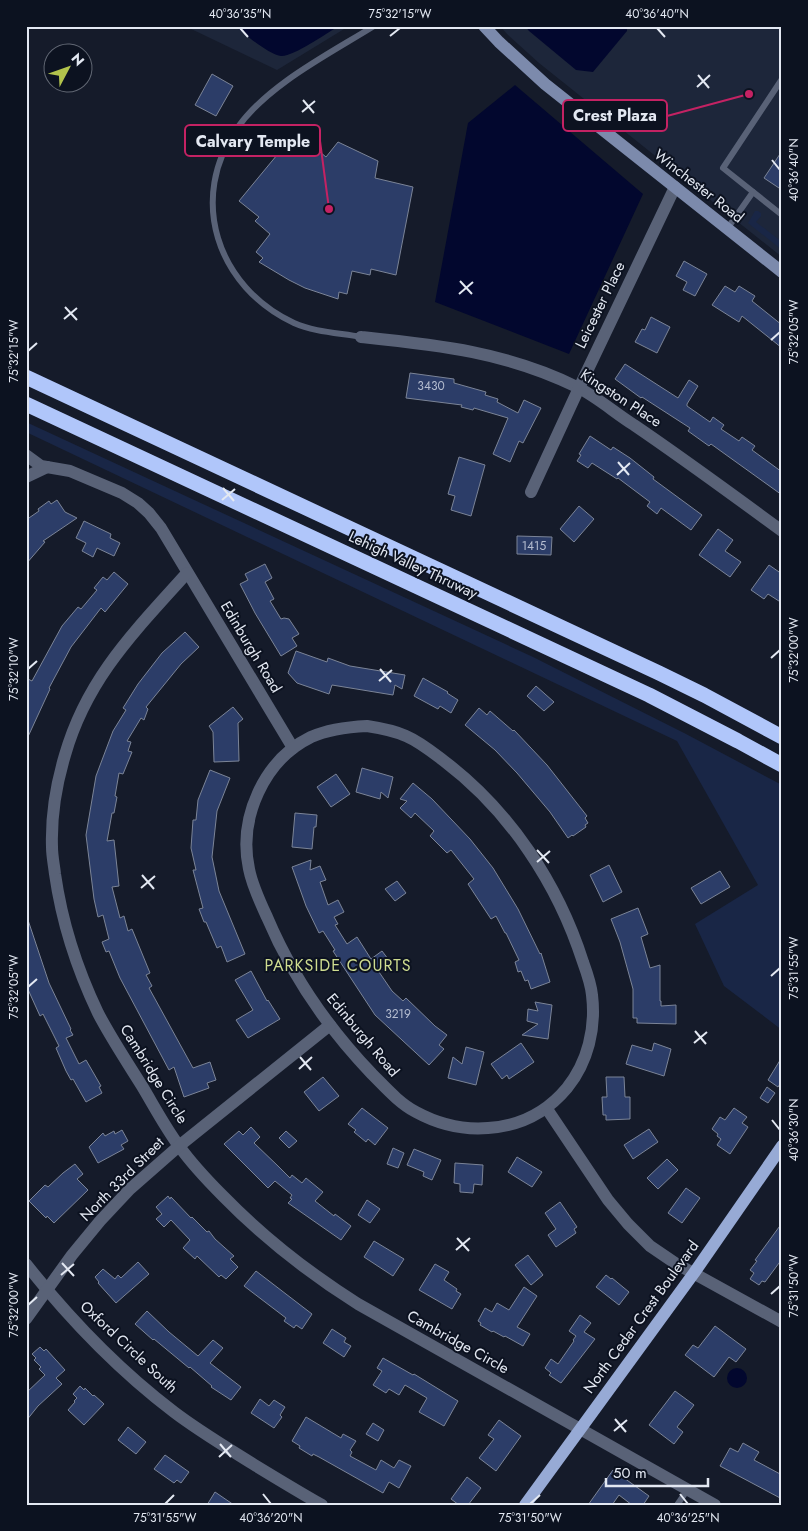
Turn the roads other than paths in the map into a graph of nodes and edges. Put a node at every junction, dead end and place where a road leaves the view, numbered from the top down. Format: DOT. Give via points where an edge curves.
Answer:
graph roads {
  1 [pos="374,26"];
  2 [pos="484,26"];
  3 [pos="782,79"];
  4 [pos="675,188"];
  5 [pos="753,192"];
  6 [pos="782,215"];
  7 [pos="727,229"];
  8 [pos="782,272"];
  9 [pos="361,337"];
  10 [pos="26,377"];
  11 [pos="579,388"];
  12 [pos="26,404"];
  13 [pos="26,455"];
  14 [pos="47,467"];
  15 [pos="26,477"];
  16 [pos="531,492"];
  17 [pos="782,531"];
  18 [pos="187,573"];
  19 [pos="782,737"];
  20 [pos="293,748"];
  21 [pos="782,765"];
  22 [pos="330,1025"];
  23 [pos="547,1109"];
  24 [pos="179,1146"];
  25 [pos="782,1146"];
  26 [pos="26,1264"];
  27 [pos="694,1273"];
  28 [pos="47,1290"];
  29 [pos="26,1319"];
  30 [pos="782,1322"];
  31 [pos="580,1429"];
  32 [pos="688,1489"];
  33 [pos="322,1505"];
  34 [pos="525,1505"];
  35 [pos="677,1505"];
  36 [pos="715,1505"];
  1 -- 9 [label="lane" via="281,84 239,126 219,165 213,207 226,260 248,291 261,303 296,324"];
  2 -- 4 [label="street, Winchester Road" via="545,84"];
  3 -- 5 [label="lane" via="723,168"];
  4 -- 7 [label="street, Winchester Road"];
  4 -- 11 [label="street, Leicester Place"];
  5 -- 6 [label="lane"];
  5 -- 7 [label="lane"];
  7 -- 8 [label="street, Winchester Road"];
  9 -- 11 [label="street, Kingston Place" via="439,345 487,354"];
  10 -- 19 [label="highway, Lehigh Valley Thruway" via="659,673"];
  11 -- 16 [label="street, Leicester Place"];
  11 -- 17 [label="street, Kingston Place"];
  12 -- 21 [label="highway, Lehigh Valley Thruway" via="649,695"];
  13 -- 14 [label="street, Edinburgh Road" via="40,466"];
  14 -- 15 [label="street"];
  14 -- 18 [label="street, Edinburgh Road" via="70,471 138,503 161,528"];
  18 -- 20 [label="street, Edinburgh Road"];
  18 -- 24 [label="street, Cambridge Circle" via="125,642 89,696 65,755 57,786 52,849 58,897 86,987 114,1042"];
  20 -- 22 [label="street, Edinburgh Road" via="275,766 257,795 247,836 249,870 276,938"];
  20 -- 23 [label="street, Edinburgh Road" via="310,738 347,727 367,726 405,735 422,744 473,786 513,829 530,853 577,942 593,1002 592,1032 582,1064 572,1082"];
  22 -- 23 [label="street, Edinburgh Road" via="359,1061 400,1101 430,1119 450,1126 490,1128 511,1125"];
  22 -- 24 [label="street, North 33rd Street"];
  23 -- 27 [label="street" via="608,1200 628,1224 650,1246"];
  24 -- 28 [label="street, North 33rd Street" via="100,1222"];
  24 -- 31 [label="street, Cambridge Circle" via="253,1226 321,1281"];
  25 -- 27 [label="main road, North Cedar Crest Boulevard"];
  26 -- 28 [label="street, Oxford Circle South"];
  27 -- 30 [label="street"];
  27 -- 31 [label="main road, North Cedar Crest Boulevard"];
  28 -- 29 [label="street, North 33rd Street"];
  28 -- 33 [label="street, Oxford Circle South" via="110,1356 174,1412"];
  31 -- 32 [label="street, Cambridge Circle"];
  31 -- 34 [label="main road, North Cedar Crest Boulevard"];
  32 -- 35 [label="lane"];
  32 -- 36 [label="street, Cambridge Circle"];
}
